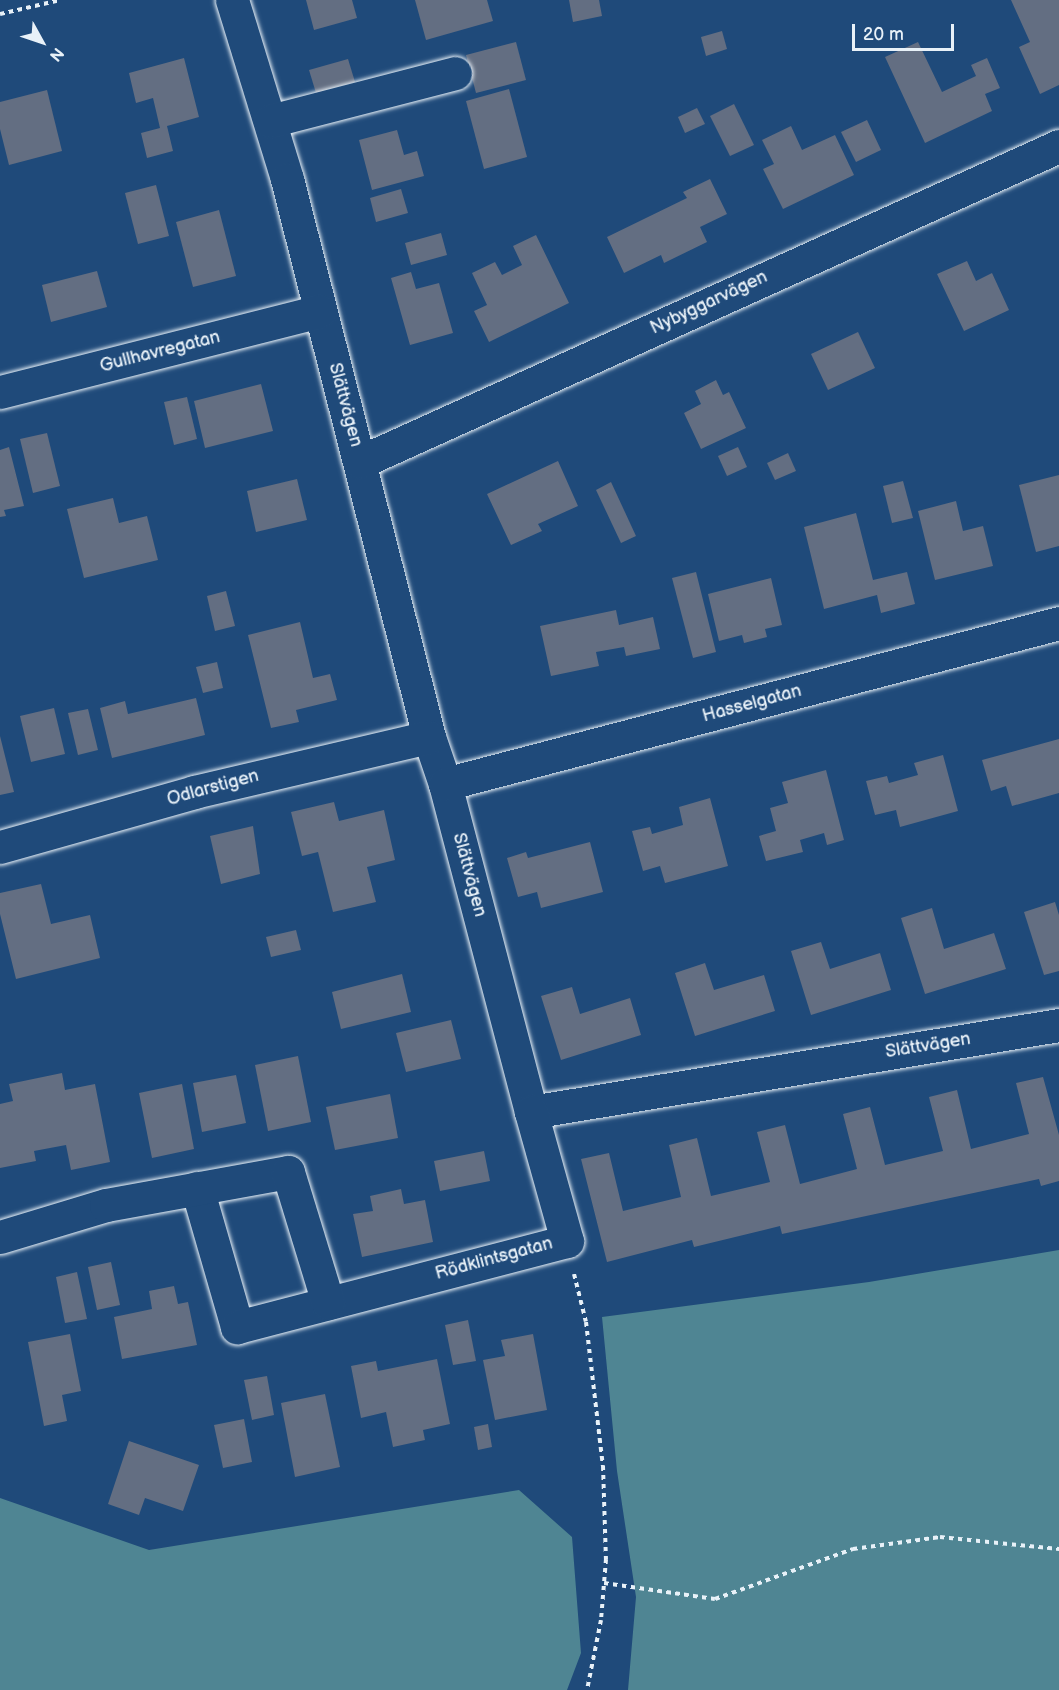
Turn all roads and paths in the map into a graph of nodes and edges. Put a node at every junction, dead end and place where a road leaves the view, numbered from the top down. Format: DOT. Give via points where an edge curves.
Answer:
graph roads {
  1 [pos="60,0"];
  2 [pos="232,0"];
  3 [pos="0,14"];
  4 [pos="455,73"];
  5 [pos="270,121"];
  6 [pos="1059,146"];
  7 [pos="320,312"];
  8 [pos="0,392"];
  9 [pos="360,462"];
  10 [pos="1059,623"];
  11 [pos="429,737"];
  12 [pos="446,784"];
  13 [pos="0,847"];
  14 [pos="1059,1025"];
  15 [pos="531,1112"];
  16 [pos="197,1188"];
  17 [pos="0,1237"];
  18 [pos="567,1241"];
  19 [pos="328,1303"];
  20 [pos="1059,1549"];
  21 [pos="604,1583"];
  22 [pos="587,1690"];
  1 -- 3 [label="path"];
  2 -- 5 [label="street, Slättvägen"];
  4 -- 5 [label="street"];
  5 -- 7 [label="street, Slättvägen"];
  6 -- 9 [label="street, Nybyggarvägen"];
  7 -- 8 [label="street, Gullhavregatan"];
  7 -- 9 [label="street, Slättvägen"];
  9 -- 11 [label="street, Slättvägen"];
  10 -- 12 [label="street, Hasselgatan"];
  11 -- 12 [label="street, Slättvägen"];
  11 -- 13 [label="street, Odlarstigen" via="194,792"];
  12 -- 15 [label="street, Slättvägen"];
  14 -- 15 [label="street, Slättvägen"];
  15 -- 18 [label="street, Rödklintsgatan"];
  16 -- 17 [label="street" via="106,1205"];
  16 -- 19 [label="street" via="288,1172"];
  16 -- 19 [label="street, Rödklintsgatan" via="237,1327"];
  18 -- 19 [label="street, Rödklintsgatan"];
  18 -- 21 [label="path" via="586,1322 597,1404 603,1466"];
  20 -- 21 [label="path" via="940,1537 863,1548 715,1599"];
  21 -- 22 [label="path"];
}
